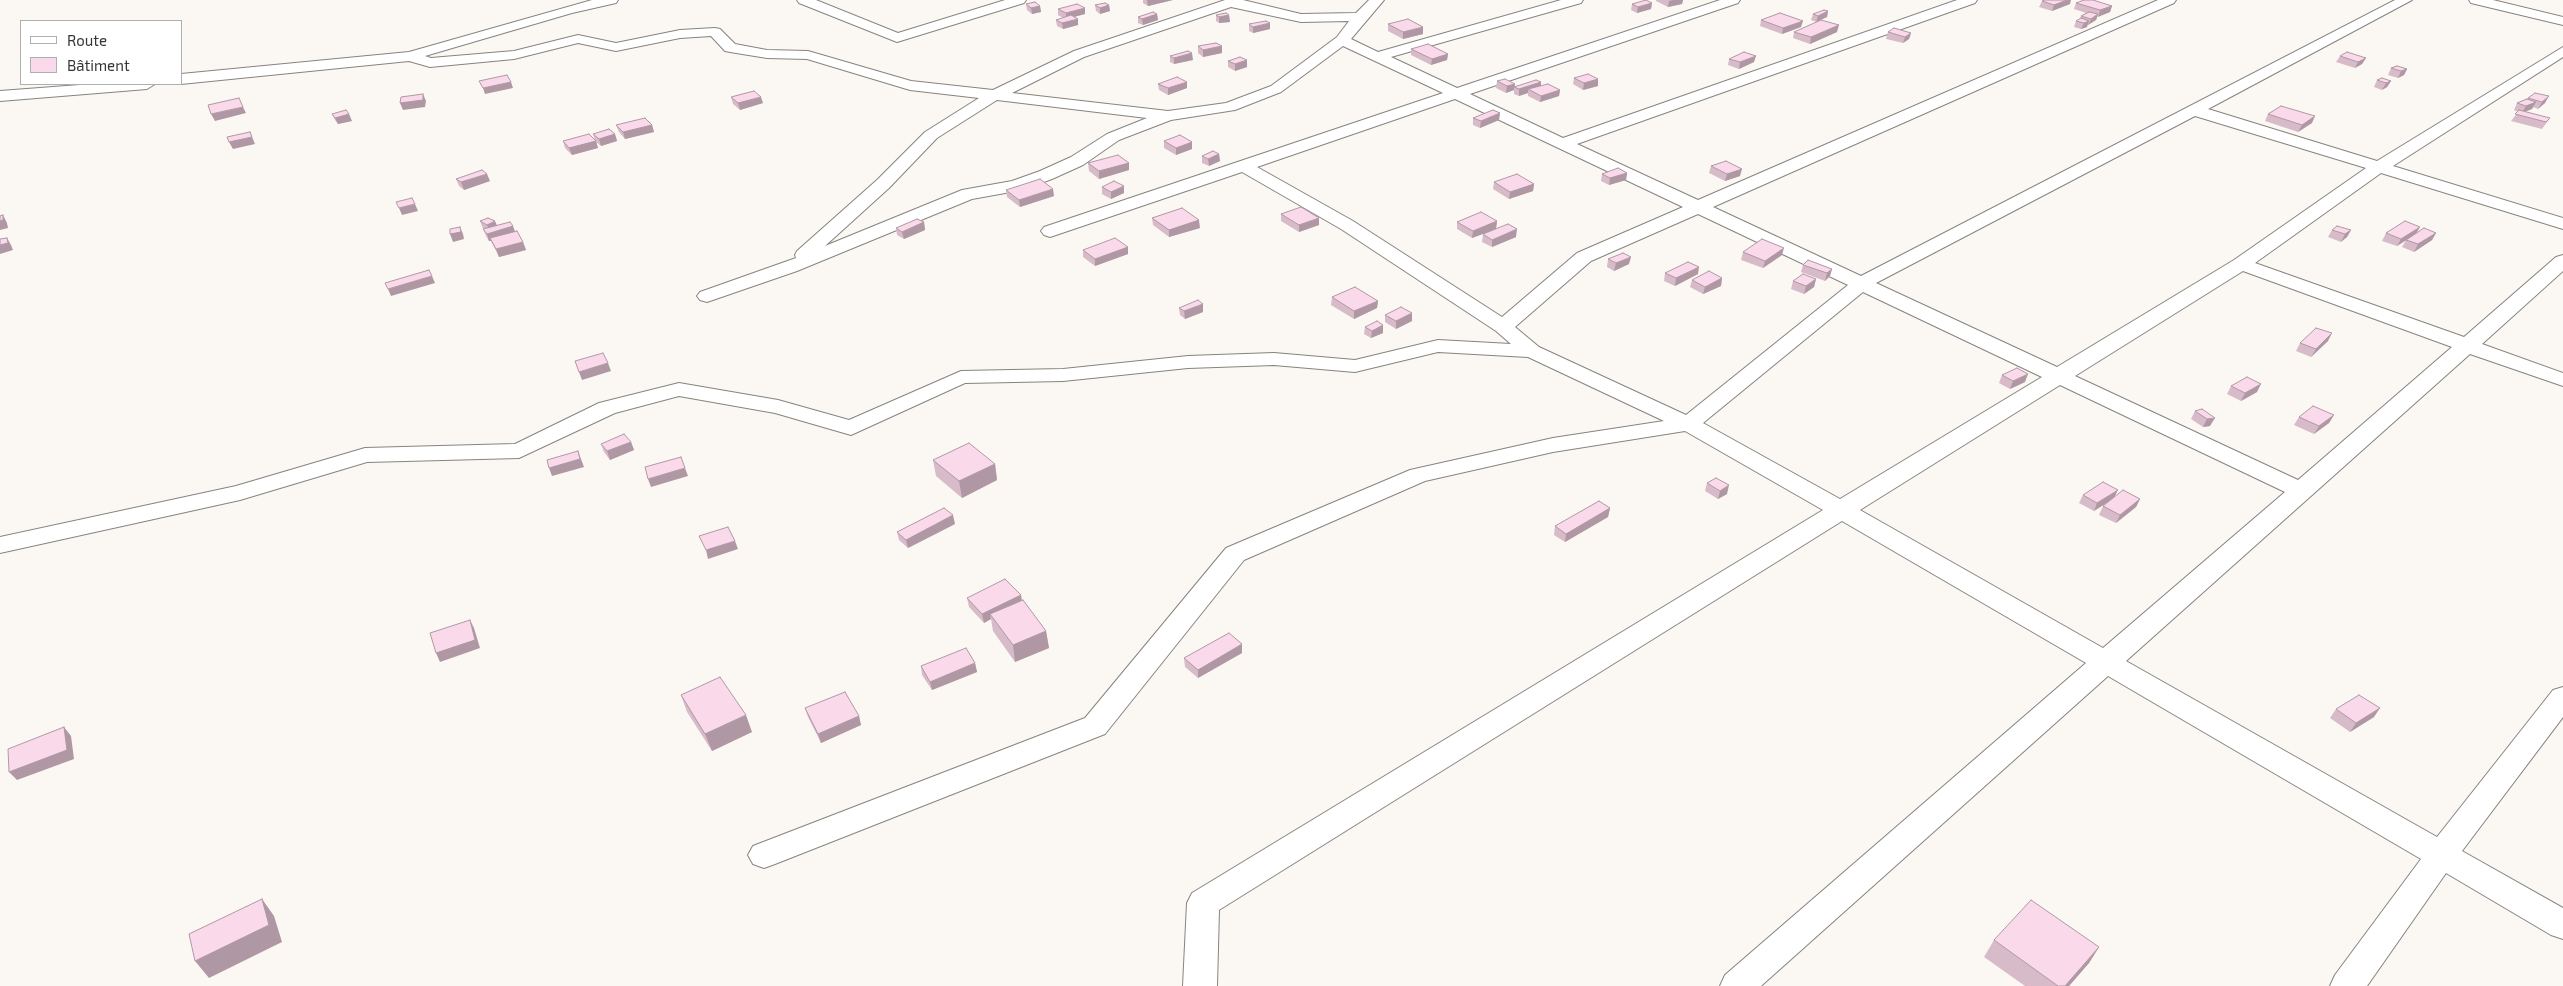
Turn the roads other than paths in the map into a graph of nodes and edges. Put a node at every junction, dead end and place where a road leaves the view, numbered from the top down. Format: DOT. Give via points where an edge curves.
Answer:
graph roads {
  1 [pos="611,0"];
  2 [pos="804,0"];
  3 [pos="1020,0"];
  4 [pos="1377,0"];
  5 [pos="1576,0"];
  6 [pos="1733,0"];
  7 [pos="1970,0"];
  8 [pos="2169,0"];
  9 [pos="2405,0"];
  10 [pos="2476,0"];
  11 [pos="1233,1"];
  12 [pos="1360,17"];
  13 [pos="2563,21"];
  14 [pos="1342,40"];
  15 [pos="2563,51"];
  16 [pos="410,56"];
  17 [pos="1379,56"];
  18 [pos="182,80"];
  19 [pos="139,85"];
  20 [pos="122,87"];
  21 [pos="1458,93"];
  22 [pos="0,96"];
  23 [pos="993,96"];
  24 [pos="9,110"];
  25 [pos="2194,110"];
  26 [pos="1168,116"];
  27 [pos="1564,143"];
  28 [pos="1244,166"];
  29 [pos="2379,168"];
  30 [pos="1698,206"];
  31 [pos="2563,224"];
  32 [pos="1050,231"];
  33 [pos="2563,261"];
  34 [pos="2241,264"];
  35 [pos="790,267"];
  36 [pos="1862,283"];
  37 [pos="707,296"];
  38 [pos="1502,327"];
  39 [pos="2467,345"];
  40 [pos="1532,351"];
  41 [pos="2058,376"];
  42 [pos="2563,380"];
  43 [pos="1688,424"];
  44 [pos="2303,491"];
  45 [pos="1841,510"];
  46 [pos="0,545"];
  47 [pos="2107,663"];
  48 [pos="2563,697"];
  49 [pos="764,855"];
  50 [pos="2441,855"];
  51 [pos="2563,925"];
  52 [pos="1200,986"];
  53 [pos="1737,986"];
  54 [pos="2347,986"];
  1 -- 16 [label="street" via="569,9"];
  2 -- 3 [label="street" via="897,38"];
  4 -- 12 [label="street"];
  5 -- 17 [label="street"];
  6 -- 21 [label="street"];
  7 -- 27 [label="street"];
  8 -- 30 [label="street"];
  9 -- 25 [label="street"];
  10 -- 13 [label="street"];
  11 -- 12 [label="street" via="1301,18"];
  11 -- 23 [label="street" via="1079,54"];
  12 -- 14 [label="street"];
  14 -- 17 [label="street"];
  14 -- 26 [label="street" via="1276,89 1228,107"];
  15 -- 29 [label="street"];
  16 -- 18 [label="street"];
  16 -- 23 [label="street" via="430,63 514,55 578,39 616,48 680,34 716,32 730,48 767,54 808,55 910,85"];
  17 -- 21 [label="street"];
  19 -- 20 [label="street"];
  20 -- 22 [label="street"];
  20 -- 24 [label="street"];
  21 -- 27 [label="street"];
  21 -- 28 [label="street"];
  23 -- 26 [label="street"];
  23 -- 35 [label="street" via="931,135 883,184"];
  25 -- 29 [label="street"];
  25 -- 36 [label="street"];
  26 -- 35 [label="street" via="1113,137 1046,175 1016,186 968,194"];
  27 -- 30 [label="street"];
  28 -- 32 [label="street"];
  28 -- 38 [label="street" via="1347,225"];
  29 -- 31 [label="street"];
  29 -- 34 [label="street"];
  30 -- 36 [label="street"];
  30 -- 38 [label="street" via="1584,257"];
  33 -- 39 [label="street"];
  34 -- 39 [label="street"];
  34 -- 41 [label="street"];
  35 -- 37 [label="street"];
  36 -- 41 [label="street"];
  36 -- 43 [label="street"];
  38 -- 40 [label="street"];
  39 -- 42 [label="street"];
  39 -- 44 [label="street"];
  40 -- 43 [label="street"];
  40 -- 46 [label="street" via="1438,346 1355,366 1274,359 1188,362 1063,375 961,377 851,428 778,407 679,389 607,408 519,451 365,455 240,492"];
  41 -- 44 [label="street"];
  41 -- 45 [label="street"];
  43 -- 45 [label="street"];
  43 -- 49 [label="street" via="1553,444 1418,475 1235,554 1095,726"];
  44 -- 47 [label="street"];
  45 -- 47 [label="street"];
  45 -- 52 [label="street" via="1203,903"];
  47 -- 50 [label="street"];
  47 -- 53 [label="street"];
  48 -- 50 [label="street"];
  50 -- 51 [label="street"];
  50 -- 54 [label="street"];
}
